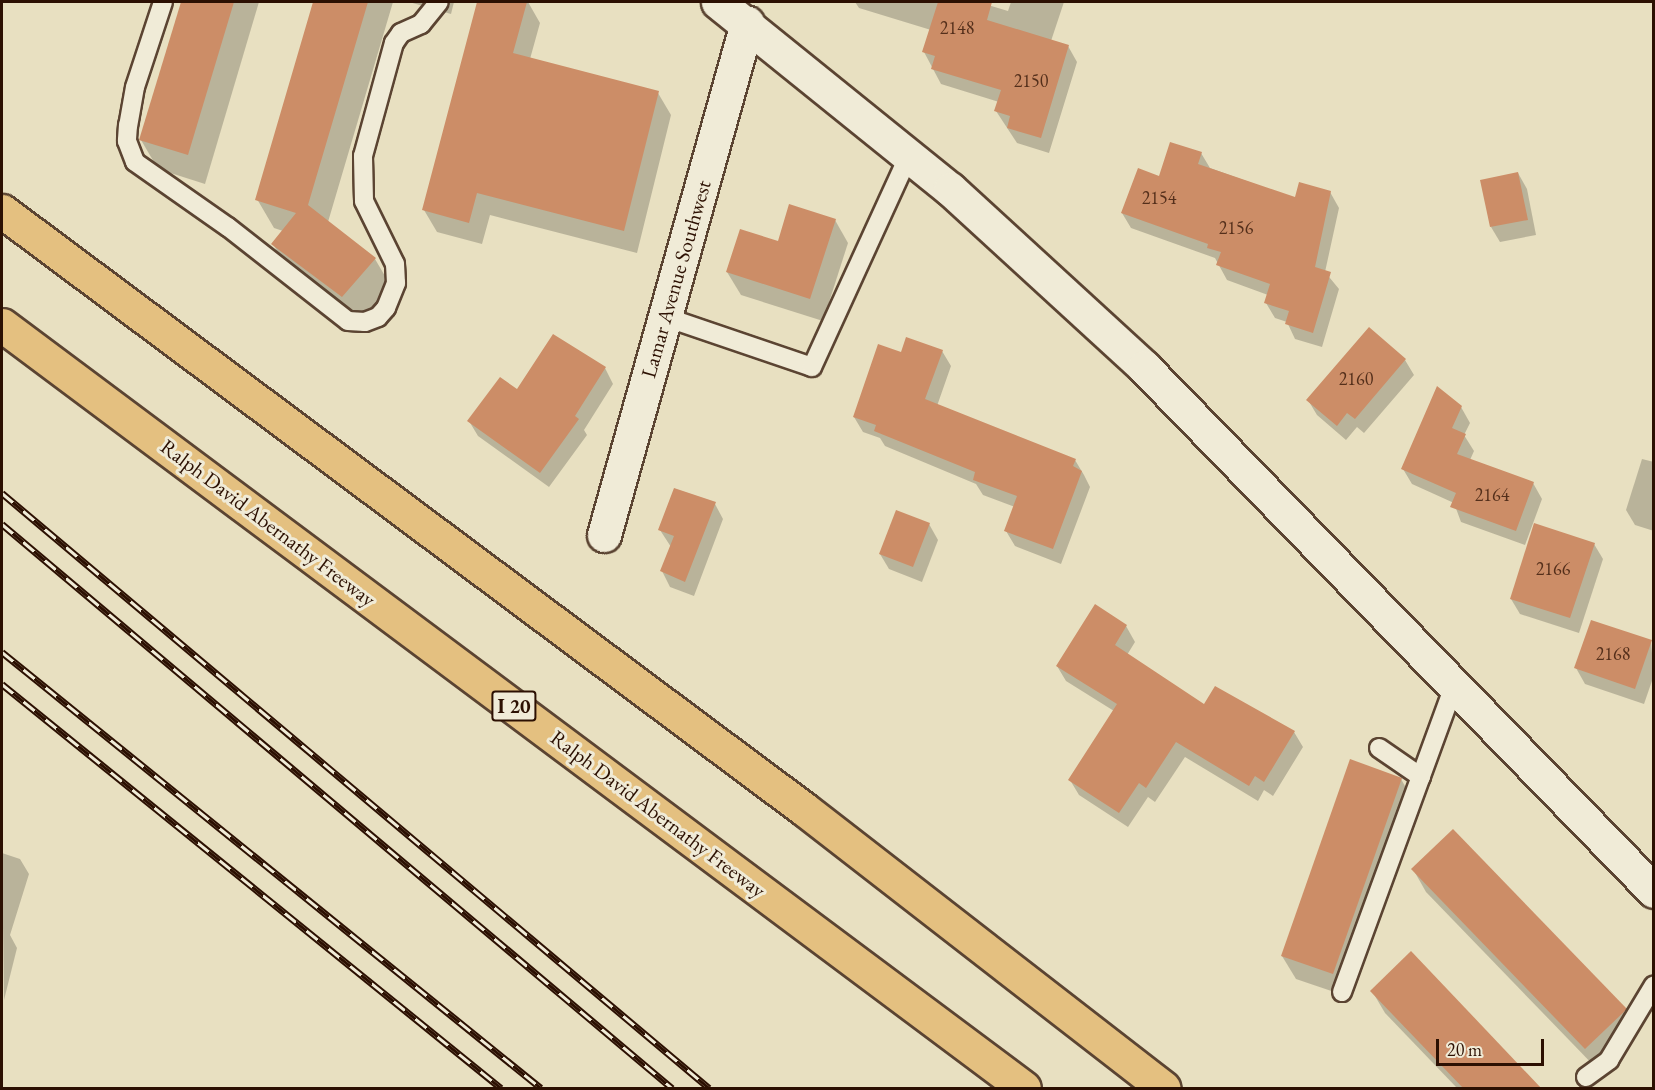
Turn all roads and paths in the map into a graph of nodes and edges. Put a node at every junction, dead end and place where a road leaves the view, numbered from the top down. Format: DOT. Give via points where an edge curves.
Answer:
graph roads {
  1 [pos="163,2"];
  2 [pos="439,2"];
  3 [pos="718,2"];
  4 [pos="747,23"];
  5 [pos="908,157"];
  6 [pos="2,211"];
  7 [pos="665,317"];
  8 [pos="2,325"];
  9 [pos="604,535"];
  10 [pos="1455,684"];
  11 [pos="1379,748"];
  12 [pos="1421,777"];
  13 [pos="1653,891"];
  14 [pos="1653,985"];
  15 [pos="1342,992"];
  16 [pos="1586,1077"];
  17 [pos="1024,1089"];
  18 [pos="1164,1089"];
  1 -- 2 [label="lane" via="135,87 128,125 127,141 135,162 228,227 348,321 365,322 378,317 386,308 396,283 394,264 364,201 363,156 394,43 401,33 421,24"];
  3 -- 4 [label="main road"];
  4 -- 5 [label="main road"];
  4 -- 7 [label="main road, Lamar Avenue Southwest"];
  5 -- 7 [label="lane" via="812,367"];
  5 -- 10 [label="main road" via="950,189 1144,367"];
  6 -- 18 [label="highway" via="804,809"];
  7 -- 9 [label="main road, Lamar Avenue Southwest"];
  8 -- 17 [label="highway, Ralph David Abernathy Freeway / I 20"];
  10 -- 12 [label="lane"];
  10 -- 13 [label="main road"];
  11 -- 12 [label="lane"];
  12 -- 15 [label="lane"];
  14 -- 16 [label="lane" via="1609,1060"];
}
